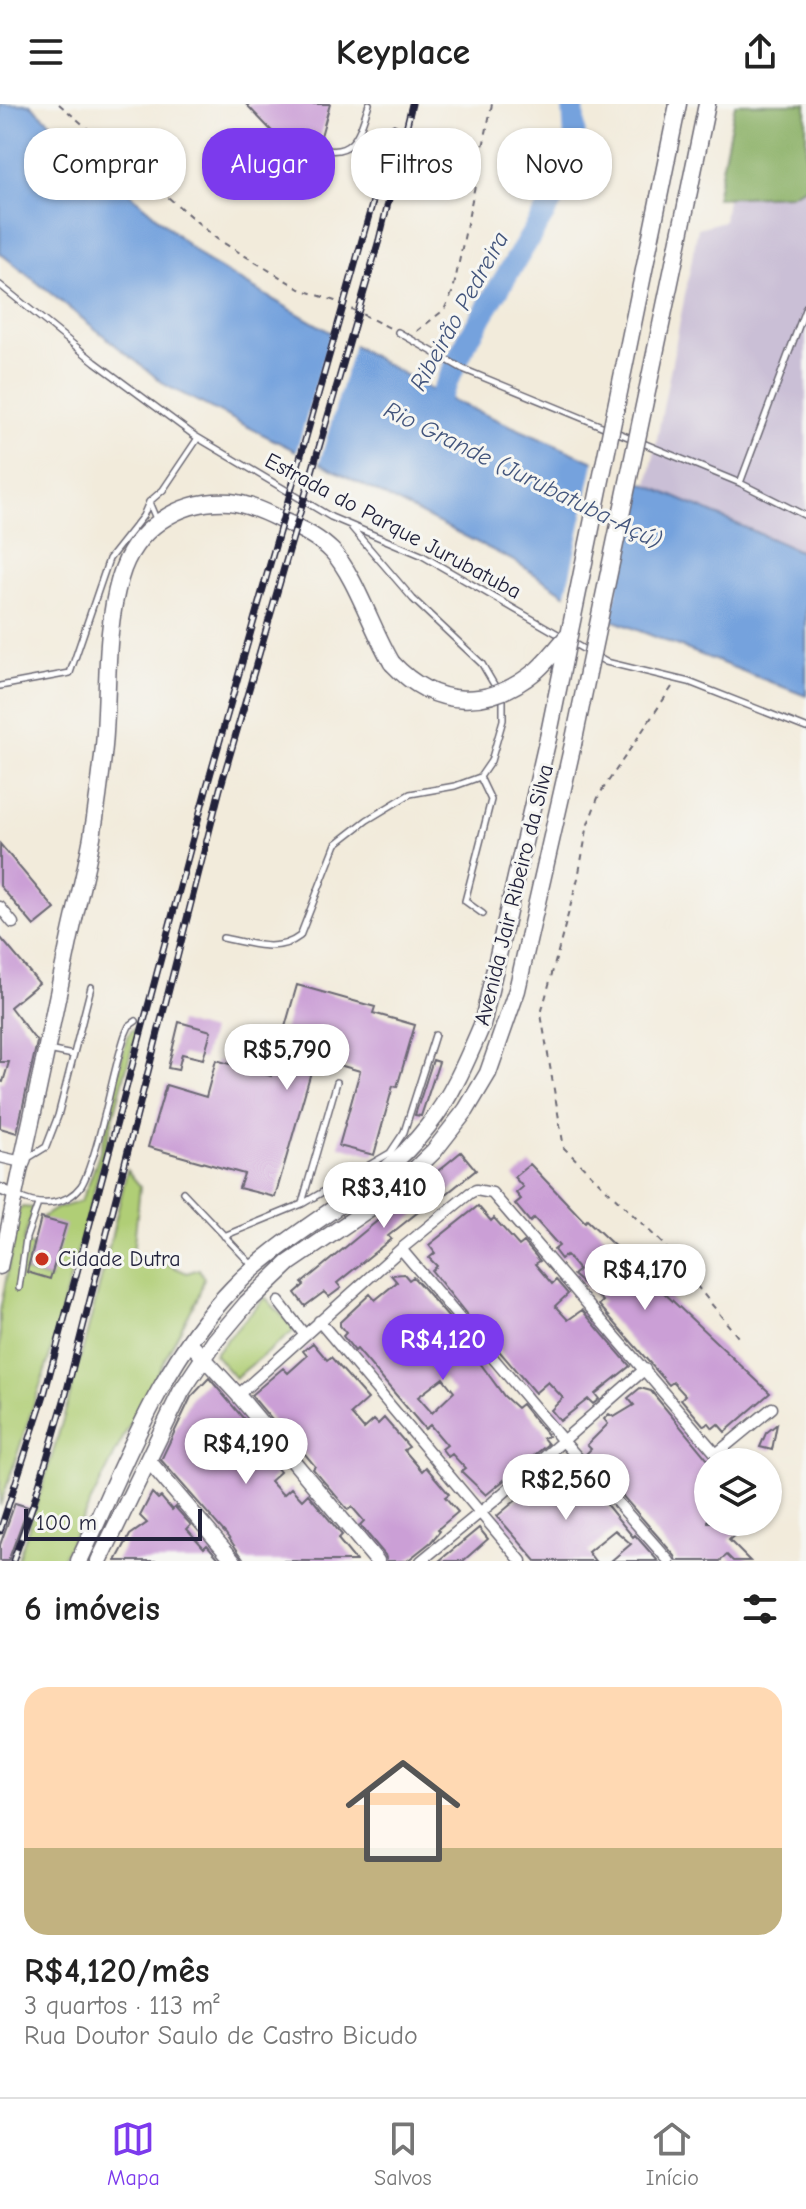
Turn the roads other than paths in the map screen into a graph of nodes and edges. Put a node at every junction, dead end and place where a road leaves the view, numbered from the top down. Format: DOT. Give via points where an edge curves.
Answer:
graph roads {
  1 [pos="369,104"];
  2 [pos="678,104"];
  3 [pos="707,104"];
  4 [pos="335,151"];
  5 [pos="0,285"];
  6 [pos="806,307"];
  7 [pos="398,332"];
  8 [pos="198,438"];
  9 [pos="740,483"];
  10 [pos="149,502"];
  11 [pos="806,516"];
  12 [pos="157,522"];
  13 [pos="349,525"];
  14 [pos="568,636"];
  15 [pos="0,686"];
  16 [pos="806,728"];
  17 [pos="480,777"];
  18 [pos="0,907"];
  19 [pos="483,914"];
  20 [pos="13,923"];
  21 [pos="223,938"];
  22 [pos="91,987"];
  23 [pos="136,1021"];
  24 [pos="435,1035"];
  25 [pos="47,1050"];
  26 [pos="74,1055"];
  27 [pos="337,1082"];
  28 [pos="440,1110"];
  29 [pos="445,1135"];
  30 [pos="0,1157"];
  31 [pos="22,1162"];
  32 [pos="7,1192"];
  33 [pos="183,1192"];
  34 [pos="38,1204"];
  35 [pos="302,1204"];
  36 [pos="224,1236"];
  37 [pos="401,1249"];
  38 [pos="0,1267"];
  39 [pos="254,1268"];
  40 [pos="19,1288"];
  41 [pos="279,1302"];
  42 [pos="319,1321"];
  43 [pos="304,1334"];
  44 [pos="189,1342"];
  45 [pos="204,1357"];
  46 [pos="645,1369"];
  47 [pos="238,1395"];
  48 [pos="772,1408"];
  49 [pos="144,1424"];
  50 [pos="564,1442"];
  51 [pos="712,1448"];
  52 [pos="730,1448"];
  53 [pos="149,1461"];
  54 [pos="480,1511"];
  55 [pos="79,1561"];
  56 [pos="99,1561"];
  57 [pos="234,1561"];
  58 [pos="377,1561"];
  59 [pos="421,1561"];
  60 [pos="521,1561"];
  61 [pos="669,1561"];
  1 -- 4 [label="lane" via="351,145"];
  2 -- 14 [label="main road, Avenida Jair Ribeiro da Silva, bridge"];
  3 -- 29 [label="main road, Avenida Jair Ribeiro da Silva, bridge" via="535,918 488,1073"];
  5 -- 8 [label="lane, Estrada do Parque Jurubatuba"];
  6 -- 9 [label="lane"];
  7 -- 9 [label="lane" via="463,369"];
  8 -- 10 [label="lane"];
  8 -- 13 [label="lane, Estrada do Parque Jurubatuba"];
  9 -- 11 [label="lane"];
  10 -- 12 [label="lane"];
  10 -- 15 [label="lane" via="109,559 70,673"];
  12 -- 14 [label="main road, bridge" via="206,503 231,502 321,541 347,573 392,663 420,688 444,697 471,700 496,695 539,668"];
  12 -- 25 [label="main road" via="140,537 119,579 92,837"];
  13 -- 16 [label="lane, Estrada do Parque Jurubatuba" via="421,555 606,662 677,679"];
  13 -- 17 [label="lane" via="413,599 482,664 503,700 497,745"];
  14 -- 28 [label="main road, Avenida Jair Ribeiro da Silva, bridge" via="482,1025"];
  17 -- 19 [label="lane" via="491,800 465,901"];
  17 -- 21 [label="lane" via="410,794 336,844 300,936 289,944 277,947"];
  18 -- 20 [label="street"];
  22 -- 26 [label="lane"];
  23 -- 34 [label="lane" via="125,1035 85,1180 62,1201"];
  24 -- 35 [label="lane" via="404,1132 390,1153"];
  25 -- 26 [label="lane"];
  25 -- 31 [label="main road"];
  26 -- 31 [label="lane" via="46,1147"];
  27 -- 35 [label="lane"];
  28 -- 29 [label="main road"];
  28 -- 39 [label="main road, Avenida Jair Ribeiro da Silva" via="399,1157"];
  29 -- 45 [label="main road, Avenida Jair Ribeiro da Silva" via="389,1195 265,1285"];
  30 -- 31 [label="street"];
  31 -- 32 [label="street"];
  32 -- 34 [label="lane"];
  32 -- 38 [label="street"];
  33 -- 36 [label="lane"];
  34 -- 40 [label="lane" via="26,1238"];
  35 -- 36 [label="lane"];
  36 -- 39 [label="lane"];
  37 -- 42 [label="street"];
  37 -- 46 [label="street" via="476,1190 492,1193"];
  37 -- 50 [label="street"];
  39 -- 44 [label="main road, Avenida Jair Ribeiro da Silva"];
  41 -- 43 [label="street"];
  42 -- 43 [label="street"];
  42 -- 54 [label="street"];
  43 -- 47 [label="street"];
  44 -- 45 [label="street"];
  44 -- 49 [label="main road, Avenida Jair Ribeiro da Silva"];
  45 -- 47 [label="street"];
  45 -- 53 [label="main road, Avenida Jair Ribeiro da Silva"];
  46 -- 50 [label="street"];
  46 -- 51 [label="street"];
  47 -- 58 [label="street"];
  48 -- 52 [label="street"];
  49 -- 53 [label="main road" via="142,1451"];
  49 -- 55 [label="main road, Avenida Jair Ribeiro da Silva"];
  50 -- 54 [label="street"];
  50 -- 61 [label="street"];
  53 -- 56 [label="main road, Avenida Jair Ribeiro da Silva"];
  53 -- 57 [label="street"];
  54 -- 59 [label="street"];
  54 -- 60 [label="street"];
}
